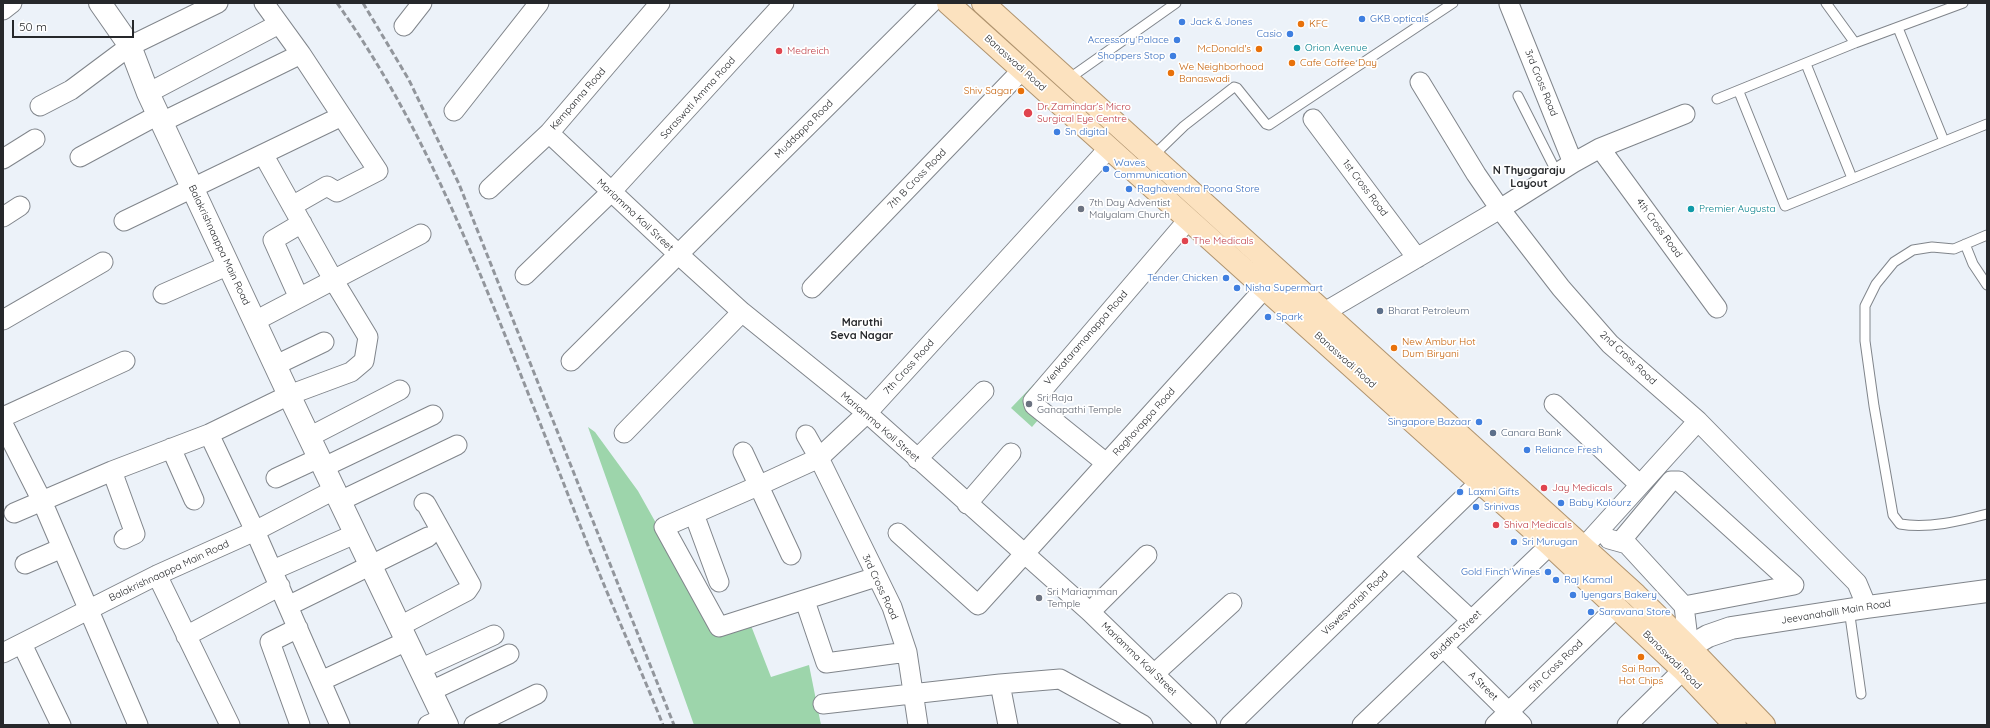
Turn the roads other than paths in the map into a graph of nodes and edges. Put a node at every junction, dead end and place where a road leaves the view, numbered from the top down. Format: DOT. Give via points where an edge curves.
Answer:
graph roads {
  1 [pos="12,3"];
  2 [pos="100,3"];
  3 [pos="218,3"];
  4 [pos="264,3"];
  5 [pos="422,3"];
  6 [pos="538,3"];
  7 [pos="660,3"];
  8 [pos="784,3"];
  9 [pos="931,3"];
  10 [pos="948,3"];
  11 [pos="983,3"];
  12 [pos="1176,3"];
  13 [pos="1453,3"];
  14 [pos="1826,3"];
  15 [pos="1963,3"];
  16 [pos="1509,4"];
  17 [pos="3,10"];
  18 [pos="279,24"];
  19 [pos="404,26"];
  20 [pos="1898,28"];
  21 [pos="1855,43"];
  22 [pos="130,46"];
  23 [pos="301,54"];
  24 [pos="1806,64"];
  25 [pos="1022,70"];
  26 [pos="1067,80"];
  27 [pos="1420,82"];
  28 [pos="1739,92"];
  29 [pos="148,93"];
  30 [pos="1518,96"];
  31 [pos="1717,99"];
  32 [pos="40,106"];
  33 [pos="454,111"];
  34 [pos="1684,114"];
  35 [pos="342,116"];
  36 [pos="160,118"];
  37 [pos="1313,119"];
  38 [pos="1987,124"];
  39 [pos="549,133"];
  40 [pos="35,139"];
  41 [pos="1944,141"];
  42 [pos="1109,148"];
  43 [pos="1600,148"];
  44 [pos="264,154"];
  45 [pos="80,157"];
  46 [pos="1152,157"];
  47 [pos="3,159"];
  48 [pos="1573,163"];
  49 [pos="1557,173"];
  50 [pos="1852,178"];
  51 [pos="192,187"];
  52 [pos="489,189"];
  53 [pos="611,192"];
  54 [pos="20,206"];
  55 [pos="292,206"];
  56 [pos="1500,209"];
  57 [pos="3,217"];
  58 [pos="1188,220"];
  59 [pos="124,221"];
  60 [pos="302,223"];
  61 [pos="421,234"];
  62 [pos="1987,235"];
  63 [pos="1965,244"];
  64 [pos="678,254"];
  65 [pos="1417,258"];
  66 [pos="103,262"];
  67 [pos="229,265"];
  68 [pos="525,275"];
  69 [pos="334,281"];
  70 [pos="1987,285"];
  71 [pos="812,288"];
  72 [pos="1264,289"];
  73 [pos="163,294"];
  74 [pos="299,298"];
  75 [pos="1717,308"];
  76 [pos="742,312"];
  77 [pos="3,320"];
  78 [pos="1316,320"];
  79 [pos="255,321"];
  80 [pos="324,342"];
  81 [pos="125,361"];
  82 [pos="572,361"];
  83 [pos="276,365"];
  84 [pos="400,390"];
  85 [pos="984,391"];
  86 [pos="289,395"];
  87 [pos="1554,404"];
  88 [pos="867,414"];
  89 [pos="433,415"];
  90 [pos="3,417"];
  91 [pos="1698,421"];
  92 [pos="3,424"];
  93 [pos="624,433"];
  94 [pos="209,434"];
  95 [pos="806,435"];
  96 [pos="309,436"];
  97 [pos="457,445"];
  98 [pos="171,448"];
  99 [pos="744,452"];
  100 [pos="1011,453"];
  101 [pos="819,458"];
  102 [pos="917,459"];
  103 [pos="321,463"];
  104 [pos="1106,463"];
  105 [pos="112,471"];
  106 [pos="276,478"];
  107 [pos="1480,482"];
  108 [pos="760,485"];
  109 [pos="1640,485"];
  110 [pos="337,495"];
  111 [pos="194,500"];
  112 [pos="42,501"];
  113 [pos="424,503"];
  114 [pos="967,504"];
  115 [pos="14,513"];
  116 [pos="694,514"];
  117 [pos="1987,514"];
  118 [pos="255,531"];
  119 [pos="898,532"];
  120 [pos="355,534"];
  121 [pos="428,537"];
  122 [pos="124,539"];
  123 [pos="1620,542"];
  124 [pos="1587,543"];
  125 [pos="1550,545"];
  126 [pos="62,548"];
  127 [pos="1023,554"];
  128 [pos="791,555"];
  129 [pos="1147,555"];
  130 [pos="1403,557"];
  131 [pos="26,564"];
  132 [pos="371,566"];
  133 [pos="157,575"];
  134 [pos="876,577"];
  135 [pos="276,578"];
  136 [pos="719,582"];
  137 [pos="1987,591"];
  138 [pos="806,600"];
  139 [pos="1232,603"];
  140 [pos="288,606"];
  141 [pos="1684,606"];
  142 [pos="1617,607"];
  143 [pos="1858,608"];
  144 [pos="89,610"];
  145 [pos="1090,612"];
  146 [pos="1471,620"];
  147 [pos="298,628"];
  148 [pos="403,634"];
  149 [pos="494,635"];
  150 [pos="186,636"];
  151 [pos="22,644"];
  152 [pos="1689,647"];
  153 [pos="1444,648"];
  154 [pos="907,652"];
  155 [pos="3,653"];
  156 [pos="510,654"];
  157 [pos="420,669"];
  158 [pos="1683,670"];
  159 [pos="1154,674"];
  160 [pos="321,681"];
  161 [pos="1000,684"];
  162 [pos="431,691"];
  163 [pos="537,694"];
  164 [pos="912,694"];
  165 [pos="1861,694"];
  166 [pos="823,704"];
  167 [pos="1508,712"];
  168 [pos="439,723"];
  169 [pos="61,725"];
  170 [pos="138,725"];
  171 [pos="230,725"];
  172 [pos="300,725"];
  173 [pos="340,725"];
  174 [pos="474,725"];
  175 [pos="918,725"];
  176 [pos="1008,725"];
  177 [pos="1143,725"];
  178 [pos="1207,725"];
  179 [pos="1230,725"];
  180 [pos="1362,725"];
  181 [pos="1495,725"];
  182 [pos="1522,725"];
  183 [pos="1628,725"];
  184 [pos="1734,725"];
  185 [pos="1764,725"];
  1 -- 17 [label="street"];
  2 -- 22 [label="street, Balakrishnaappa Main Road"];
  3 -- 22 [label="street"];
  4 -- 18 [label="street"];
  5 -- 19 [label="street"];
  6 -- 33 [label="street"];
  7 -- 39 [label="street, Kempanna Road"];
  8 -- 53 [label="street, Saraswati Amma Road"];
  9 -- 64 [label="street, Muddappa Road"];
  10 -- 25 [label="main road, Banaswadi Road"];
  11 -- 26 [label="main road, Banaswadi Road"];
  12 -- 26 [label="lane"];
  13 -- 46 [label="lane" via="1269,124 1266,124 1234,87 1184,126"];
  14 -- 21 [label="lane"];
  15 -- 20 [label="lane"];
  16 -- 48 [label="street, 3rd Cross Road"];
  18 -- 23 [label="street"];
  18 -- 29 [label="street"];
  20 -- 21 [label="lane"];
  20 -- 41 [label="lane"];
  21 -- 24 [label="lane"];
  22 -- 29 [label="street, Balakrishnaappa Main Road"];
  22 -- 32 [label="street" via="71,90"];
  23 -- 35 [label="street"];
  23 -- 36 [label="street"];
  24 -- 28 [label="lane"];
  24 -- 50 [label="lane"];
  25 -- 42 [label="main road, Banaswadi Road"];
  25 -- 71 [label="street, 7th B Cross Road"];
  26 -- 46 [label="main road, Banaswadi Road"];
  27 -- 56 [label="street, 2nd Cross Road"];
  28 -- 31 [label="lane"];
  28 -- 50 [label="lane" via="1785,206"];
  29 -- 36 [label="street, Balakrishnaappa Main Road"];
  30 -- 49 [label="lane"];
  34 -- 43 [label="street"];
  35 -- 44 [label="street"];
  35 -- 55 [label="street" via="378,171 337,192 327,186"];
  36 -- 45 [label="street"];
  36 -- 51 [label="street, Balakrishnaappa Main Road"];
  37 -- 65 [label="street, 1st Cross Road"];
  38 -- 41 [label="lane"];
  39 -- 52 [label="street, Kempanna Road"];
  39 -- 53 [label="street, Mariamma Koil Street"];
  40 -- 47 [label="street"];
  41 -- 50 [label="lane"];
  42 -- 58 [label="main road, Banaswadi Road"];
  42 -- 88 [label="street, 7th Cross Road"];
  43 -- 48 [label="street"];
  43 -- 75 [label="street, 4th Cross Road"];
  44 -- 51 [label="street"];
  44 -- 55 [label="street"];
  46 -- 78 [label="main road, Banaswadi Road"];
  48 -- 49 [label="street"];
  49 -- 56 [label="street"];
  51 -- 59 [label="street"];
  51 -- 67 [label="street, Balakrishnaappa Main Road"];
  53 -- 64 [label="street, Mariamma Koil Street"];
  53 -- 68 [label="street, Saraswati Amma Road"];
  54 -- 57 [label="street"];
  55 -- 60 [label="street"];
  56 -- 65 [label="street"];
  56 -- 91 [label="street, 2nd Cross Road" via="1561,288 1610,344"];
  58 -- 72 [label="main road, Banaswadi Road"];
  58 -- 104 [label="street, Venkataramanappa Road" via="1033,400 1034,405"];
  60 -- 69 [label="street"];
  60 -- 74 [label="street" via="273,240"];
  61 -- 69 [label="street"];
  62 -- 63 [label="lane"];
  63 -- 70 [label="lane" via="1973,264"];
  63 -- 117 [label="lane" via="1954,249 1913,250 1894,262 1876,284 1866,306 1865,341 1886,478 1893,514 1900,524 1913,527"];
  64 -- 76 [label="street, Mariamma Koil Street"];
  64 -- 82 [label="street, Muddappa Road"];
  65 -- 78 [label="street"];
  66 -- 77 [label="street"];
  67 -- 73 [label="street"];
  67 -- 79 [label="street, Balakrishnaappa Main Road"];
  69 -- 74 [label="street"];
  69 -- 86 [label="street" via="368,337 364,361 351,372"];
  72 -- 78 [label="main road, Banaswadi Road"];
  72 -- 104 [label="street, Raghavappa Road"];
  74 -- 79 [label="street"];
  76 -- 88 [label="street, Mariamma Koil Street"];
  76 -- 93 [label="street"];
  78 -- 107 [label="main road, Banaswadi Road"];
  78 -- 124 [label="main road, Banaswadi Road"];
  79 -- 83 [label="street, Balakrishnaappa Main Road"];
  80 -- 83 [label="street"];
  81 -- 90 [label="street"];
  83 -- 86 [label="street, Balakrishnaappa Main Road"];
  84 -- 96 [label="street"];
  85 -- 102 [label="street"];
  86 -- 94 [label="street"];
  86 -- 96 [label="street, Balakrishnaappa Main Road"];
  87 -- 109 [label="street"];
  88 -- 101 [label="street, 7th Cross Road"];
  88 -- 102 [label="street, Mariamma Koil Street"];
  89 -- 103 [label="street"];
  91 -- 109 [label="street"];
  91 -- 143 [label="street, 2nd Cross Road" via="1857,583"];
  92 -- 112 [label="street"];
  94 -- 98 [label="street"];
  94 -- 118 [label="street"];
  95 -- 101 [label="street, 3rd Cross Road"];
  96 -- 103 [label="street, Balakrishnaappa Main Road"];
  97 -- 110 [label="street"];
  98 -- 105 [label="street"];
  98 -- 111 [label="street"];
  99 -- 108 [label="street"];
  100 -- 114 [label="street"];
  101 -- 108 [label="street, 7th Cross Road"];
  101 -- 134 [label="street, 3rd Cross Road"];
  102 -- 114 [label="street, Mariamma Koil Street"];
  103 -- 106 [label="street"];
  103 -- 110 [label="street, Balakrishnaappa Main Road"];
  104 -- 127 [label="street, Raghavappa Road"];
  105 -- 112 [label="street"];
  105 -- 122 [label="street" via="135,534"];
  107 -- 125 [label="main road, Banaswadi Road"];
  107 -- 130 [label="street, Viswesvariah Road"];
  108 -- 116 [label="street, 7th Cross Road"];
  108 -- 128 [label="street"];
  109 -- 124 [label="street"];
  110 -- 118 [label="street, Balakrishnaappa Main Road"];
  110 -- 120 [label="street, Balakrishnaappa Main Road"];
  112 -- 115 [label="street"];
  112 -- 126 [label="street"];
  113 -- 148 [label="street" via="471,585 467,591"];
  114 -- 127 [label="street, Mariamma Koil Street"];
  116 -- 136 [label="street"];
  116 -- 138 [label="street, 7th Cross Road" via="664,527 719,627"];
  118 -- 133 [label="street, Balakrishnaappa Main Road"];
  118 -- 135 [label="street"];
  119 -- 127 [label="street" via="978,605"];
  120 -- 132 [label="street, Balakrishnaappa Main Road"];
  120 -- 135 [label="street"];
  121 -- 132 [label="street"];
  123 -- 124 [label="street" via="1614,539"];
  123 -- 141 [label="street" via="1627,544"];
  123 -- 141 [label="street" via="1671,481 1679,481 1794,585"];
  124 -- 152 [label="main road, Banaswadi Road"];
  125 -- 142 [label="main road, Banaswadi Road"];
  125 -- 146 [label="street, Buddha Street"];
  126 -- 131 [label="street"];
  126 -- 144 [label="street"];
  127 -- 145 [label="street, Mariamma Koil Street"];
  129 -- 145 [label="street"];
  130 -- 146 [label="street"];
  130 -- 179 [label="street, Viswesvariah Road"];
  132 -- 140 [label="street"];
  132 -- 148 [label="street, Balakrishnaappa Main Road"];
  133 -- 144 [label="street, Balakrishnaappa Main Road"];
  133 -- 150 [label="street"];
  134 -- 138 [label="street"];
  134 -- 154 [label="street, 3rd Cross Road" via="892,607"];
  135 -- 140 [label="street"];
  135 -- 150 [label="street"];
  137 -- 143 [label="street, Jeevanahalli Main Road"];
  138 -- 154 [label="street" via="826,663"];
  139 -- 159 [label="street"];
  140 -- 147 [label="street"];
  141 -- 152 [label="street"];
  142 -- 158 [label="main road, Banaswadi Road"];
  142 -- 167 [label="street, 5th Cross Road"];
  143 -- 152 [label="street, Jeevanahalli Main Road" via="1731,628 1708,636"];
  143 -- 165 [label="lane"];
  144 -- 151 [label="street, Balakrishnaappa Main Road"];
  144 -- 170 [label="street"];
  145 -- 159 [label="street, Mariamma Koil Street"];
  146 -- 153 [label="street, Buddha Street"];
  147 -- 160 [label="street"];
  147 -- 172 [label="street" via="270,642"];
  148 -- 157 [label="street, Balakrishnaappa Main Road"];
  148 -- 160 [label="street"];
  149 -- 157 [label="street"];
  150 -- 171 [label="street"];
  151 -- 155 [label="street, Balakrishnaappa Main Road"];
  151 -- 169 [label="street"];
  152 -- 185 [label="main road, Banaswadi Road"];
  153 -- 167 [label="street, A Street"];
  153 -- 180 [label="street, Buddha Street"];
  154 -- 164 [label="street, 3rd Cross Road"];
  156 -- 162 [label="street"];
  157 -- 162 [label="street, Balakrishnaappa Main Road"];
  158 -- 183 [label="street"];
  158 -- 184 [label="main road, Banaswadi Road"];
  159 -- 178 [label="street, Mariamma Koil Street"];
  160 -- 173 [label="street"];
  161 -- 164 [label="street"];
  161 -- 176 [label="street"];
  161 -- 177 [label="street" via="1060,679"];
  162 -- 168 [label="street, Balakrishnaappa Main Road"];
  163 -- 174 [label="street"];
  164 -- 166 [label="street"];
  164 -- 175 [label="street, 3rd Cross Road"];
  167 -- 181 [label="street, 5th Cross Road"];
  167 -- 182 [label="street, A Street"];
}
